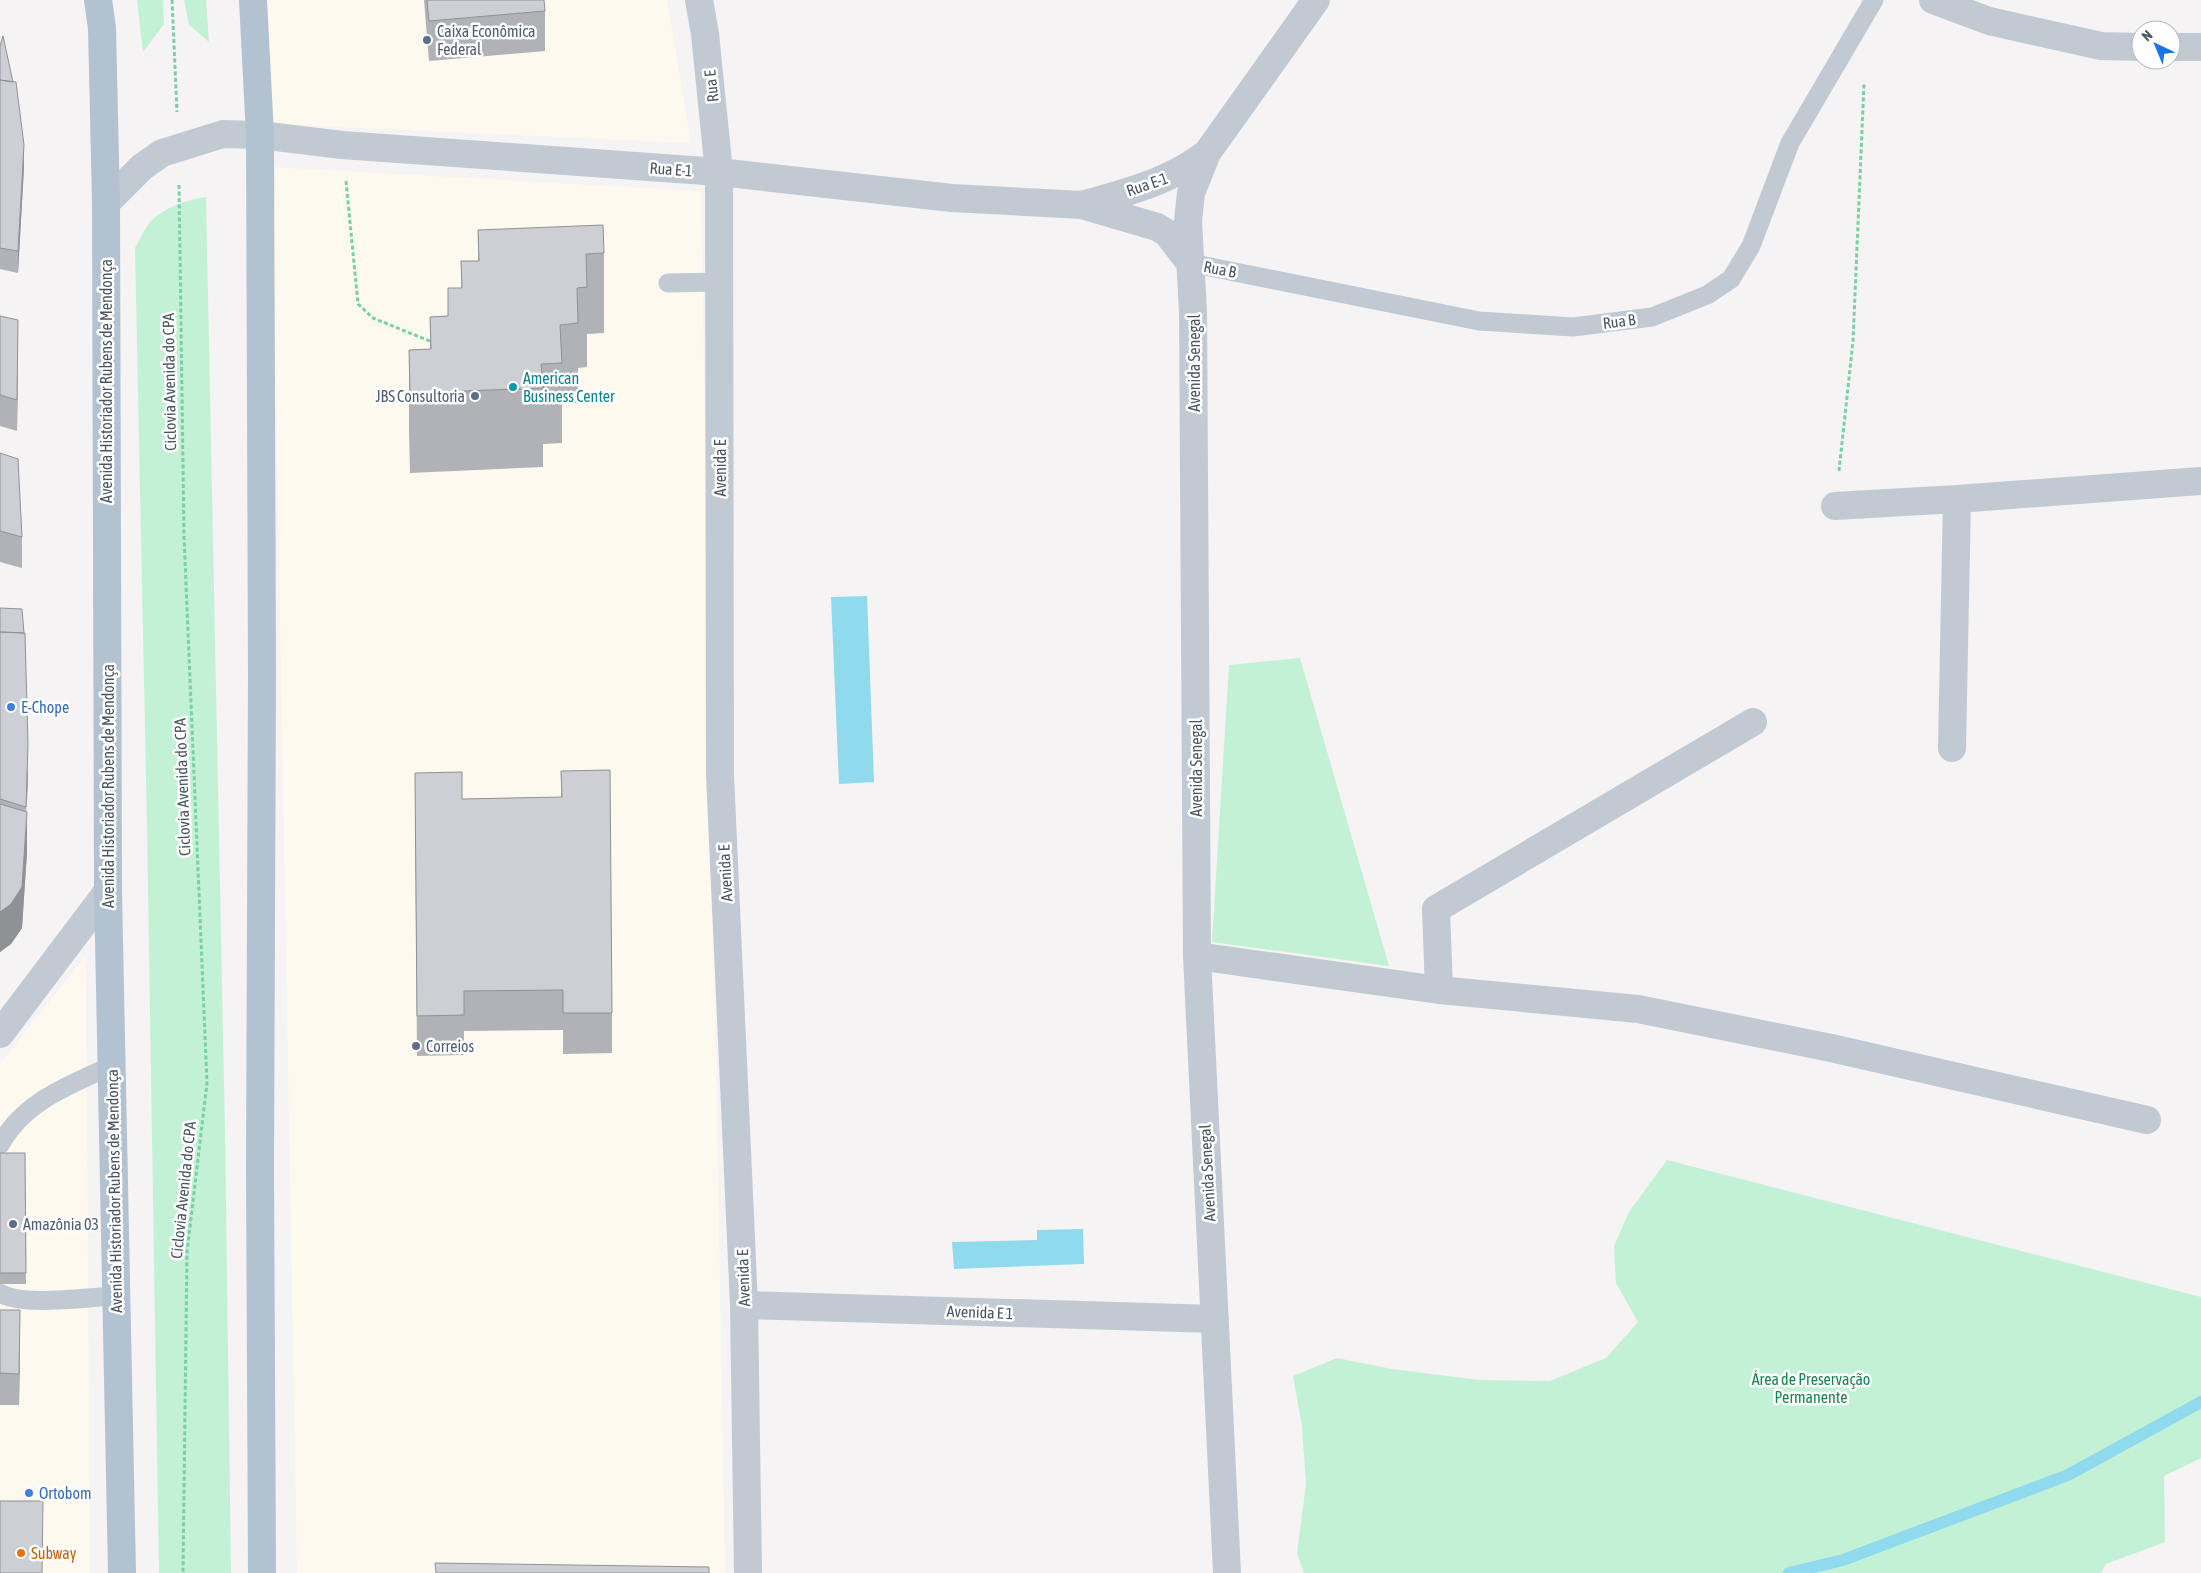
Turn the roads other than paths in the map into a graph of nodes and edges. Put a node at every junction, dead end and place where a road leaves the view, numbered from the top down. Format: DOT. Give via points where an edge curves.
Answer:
graph roads {
  1 [pos="98,0"];
  2 [pos="253,0"];
  3 [pos="699,0"];
  4 [pos="1316,0"];
  5 [pos="1874,0"];
  6 [pos="1933,0"];
  7 [pos="2131,47"];
  8 [pos="2181,47"];
  9 [pos="2201,48"];
  10 [pos="260,135"];
  11 [pos="1207,153"];
  12 [pos="720,172"];
  13 [pos="106,203"];
  14 [pos="1082,204"];
  15 [pos="1190,263"];
  16 [pos="720,282"];
  17 [pos="668,283"];
  18 [pos="2201,481"];
  19 [pos="1957,499"];
  20 [pos="1835,506"];
  21 [pos="1753,722"];
  22 [pos="1952,748"];
  23 [pos="108,891"];
  24 [pos="1197,956"];
  25 [pos="1439,990"];
  26 [pos="0,1034"];
  27 [pos="111,1066"];
  28 [pos="2147,1120"];
  29 [pos="0,1145"];
  30 [pos="0,1293"];
  31 [pos="116,1296"];
  32 [pos="744,1305"];
  33 [pos="1215,1319"];
  34 [pos="122,1573"];
  35 [pos="262,1573"];
  36 [pos="748,1573"];
  37 [pos="1227,1573"];
  1 -- 13 [label="main road, Avenida Historiador Rubens de Mendonça" via="102,28"];
  2 -- 10 [label="main road"];
  3 -- 12 [label="street, Rua E"];
  4 -- 11 [label="street, Avenida Senegal"];
  5 -- 15 [label="lane, Rua B" via="1790,143 1752,246 1731,279 1707,295 1652,317 1574,328 1479,321"];
  6 -- 7 [label="street" via="1989,21 2101,46"];
  8 -- 9 [label="street"];
  10 -- 12 [label="street, Rua E-1" via="342,145"];
  10 -- 13 [label="street, Rua E-1" via="223,134 178,147 151,159"];
  10 -- 35 [label="main road"];
  11 -- 14 [label="street, Rua E-1" via="1180,173 1158,183"];
  11 -- 15 [label="street, Avenida Senegal" via="1189,203"];
  12 -- 14 [label="street, Rua E-1" via="952,198"];
  12 -- 16 [label="street, Avenida E"];
  13 -- 23 [label="main road, Avenida Historiador Rubens de Mendonça"];
  14 -- 15 [label="street, Rua E-1" via="1157,227 1167,233"];
  15 -- 24 [label="street, Avenida Senegal" via="1194,322"];
  16 -- 17 [label="lane"];
  16 -- 32 [label="street, Avenida E" via="720,775"];
  18 -- 19 [label="street"];
  19 -- 20 [label="street"];
  19 -- 22 [label="street"];
  21 -- 25 [label="street" via="1436,909"];
  23 -- 26 [label="street"];
  23 -- 27 [label="main road, Avenida Historiador Rubens de Mendonça"];
  24 -- 25 [label="street"];
  24 -- 33 [label="street, Avenida Senegal"];
  25 -- 28 [label="street" via="1638,1009 1831,1048"];
  27 -- 29 [label="lane" via="42,1100 16,1123"];
  27 -- 31 [label="main road, Avenida Historiador Rubens de Mendonça"];
  30 -- 31 [label="lane" via="8,1298 25,1300"];
  31 -- 34 [label="main road, Avenida Historiador Rubens de Mendonça"];
  32 -- 33 [label="street, Avenida E 1"];
  32 -- 36 [label="street, Avenida E"];
  33 -- 37 [label="street, Avenida Senegal"];
}
